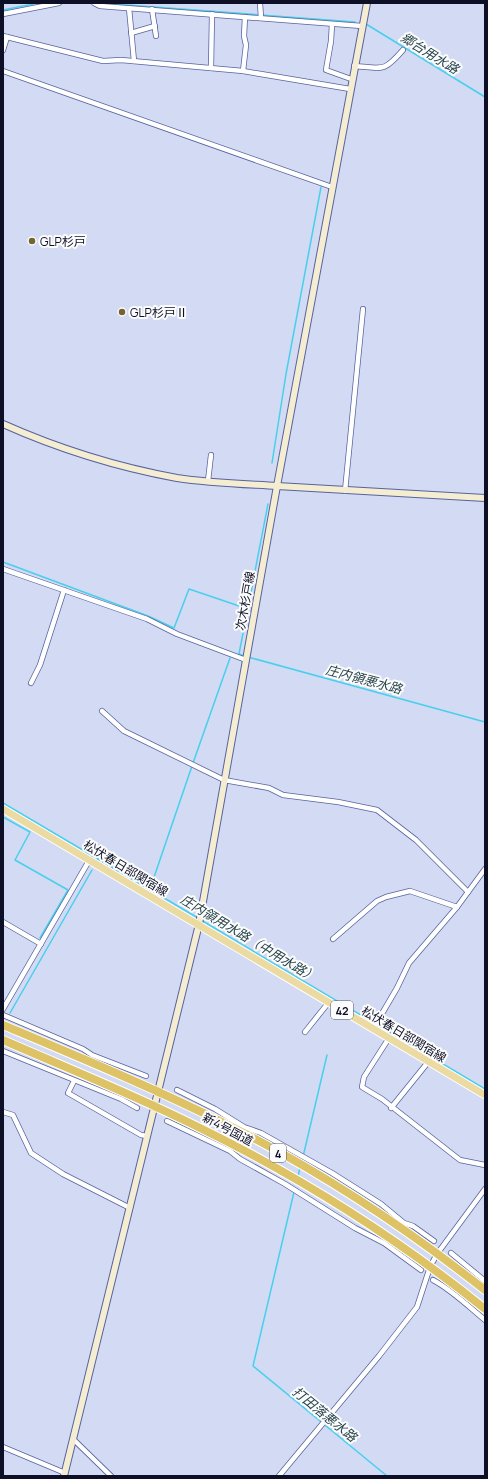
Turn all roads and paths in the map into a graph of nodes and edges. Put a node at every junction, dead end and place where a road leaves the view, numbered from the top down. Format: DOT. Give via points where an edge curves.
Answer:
graph roads {
  1 [pos="59,3"];
  2 [pos="94,3"];
  3 [pos="260,3"];
  4 [pos="367,3"];
  5 [pos="129,8"];
  6 [pos="152,9"];
  7 [pos="3,14"];
  8 [pos="212,14"];
  9 [pos="245,16"];
  10 [pos="261,16"];
  11 [pos="332,24"];
  12 [pos="155,26"];
  13 [pos="362,26"];
  14 [pos="131,33"];
  15 [pos="5,36"];
  16 [pos="156,36"];
  17 [pos="3,50"];
  18 [pos="403,50"];
  19 [pos="134,61"];
  20 [pos="354,66"];
  21 [pos="211,68"];
  22 [pos="3,71"];
  23 [pos="243,71"];
  24 [pos="352,79"];
  25 [pos="350,89"];
  26 [pos="332,187"];
  27 [pos="363,309"];
  28 [pos="3,424"];
  29 [pos="211,455"];
  30 [pos="208,481"];
  31 [pos="278,486"];
  32 [pos="345,490"];
  33 [pos="485,498"];
  34 [pos="3,569"];
  35 [pos="64,590"];
  36 [pos="246,660"];
  37 [pos="31,683"];
  38 [pos="102,711"];
  39 [pos="224,780"];
  40 [pos="3,809"];
  41 [pos="90,859"];
  42 [pos="485,869"];
  43 [pos="468,892"];
  44 [pos="456,907"];
  45 [pos="3,922"];
  46 [pos="199,924"];
  47 [pos="333,939"];
  48 [pos="41,944"];
  49 [pos="329,1002"];
  50 [pos="3,1010"];
  51 [pos="3,1015"];
  52 [pos="3,1025"];
  53 [pos="373,1029"];
  54 [pos="305,1032"];
  55 [pos="389,1038"];
  56 [pos="3,1040"];
  57 [pos="3,1051"];
  58 [pos="429,1061"];
  59 [pos="99,1062"];
  60 [pos="146,1076"];
  61 [pos="74,1081"];
  62 [pos="177,1090"];
  63 [pos="158,1091"];
  64 [pos="114,1092"];
  65 [pos="485,1095"];
  66 [pos="154,1106"];
  67 [pos="136,1108"];
  68 [pos="392,1108"];
  69 [pos="3,1112"];
  70 [pos="167,1121"];
  71 [pos="233,1124"];
  72 [pos="147,1136"];
  73 [pos="225,1145"];
  74 [pos="485,1165"];
  75 [pos="485,1189"];
  76 [pos="130,1208"];
  77 [pos="395,1220"];
  78 [pos="385,1240"];
  79 [pos="434,1241"];
  80 [pos="451,1253"];
  81 [pos="437,1254"];
  82 [pos="430,1267"];
  83 [pos="420,1270"];
  84 [pos="433,1280"];
  85 [pos="483,1284"];
  86 [pos="469,1301"];
  87 [pos="485,1309"];
  88 [pos="485,1320"];
  89 [pos="74,1439"];
  90 [pos="3,1447"];
  91 [pos="64,1475"];
  92 [pos="111,1476"];
  93 [pos="279,1476"];
  1 -- 7 [label="street"];
  2 -- 5 [label="street" via="100,6"];
  3 -- 10 [label="street"];
  4 -- 13 [label="street, 次木杉戸線"];
  5 -- 6 [label="street"];
  5 -- 14 [label="street"];
  6 -- 8 [label="street"];
  6 -- 12 [label="street"];
  8 -- 9 [label="street"];
  8 -- 21 [label="street"];
  9 -- 10 [label="street"];
  9 -- 23 [label="street" via="246,45"];
  10 -- 11 [label="street"];
  11 -- 13 [label="street"];
  11 -- 24 [label="street" via="325,68 327,71"];
  12 -- 14 [label="street"];
  12 -- 16 [label="street"];
  13 -- 20 [label="street, 次木杉戸線"];
  14 -- 19 [label="street"];
  15 -- 17 [label="street"];
  15 -- 19 [label="street" via="103,61"];
  18 -- 20 [label="street" via="384,68"];
  19 -- 21 [label="street"];
  20 -- 24 [label="street, 次木杉戸線"];
  21 -- 23 [label="street"];
  22 -- 26 [label="street"];
  23 -- 25 [label="street"];
  24 -- 25 [label="street, 次木杉戸線"];
  25 -- 26 [label="street, 次木杉戸線"];
  26 -- 31 [label="street, 次木杉戸線"];
  27 -- 32 [label="street"];
  28 -- 30 [label="street" via="40,441 85,456 155,473"];
  29 -- 30 [label="street"];
  30 -- 31 [label="street"];
  31 -- 32 [label="street"];
  31 -- 36 [label="street, 次木杉戸線"];
  32 -- 33 [label="street"];
  34 -- 35 [label="street"];
  35 -- 36 [label="street" via="147,618 177,634"];
  35 -- 37 [label="street" via="40,665"];
  36 -- 39 [label="street, 次木杉戸線"];
  38 -- 39 [label="street" via="124,731"];
  39 -- 43 [label="street" via="269,788 283,795 377,810 416,840"];
  39 -- 46 [label="street, 次木杉戸線"];
  40 -- 41 [label="main road, 松伏春日部関宿線 / 42"];
  41 -- 46 [label="main road, 松伏春日部関宿線 / 42"];
  41 -- 48 [label="street"];
  42 -- 43 [label="street"];
  43 -- 44 [label="street"];
  44 -- 47 [label="street" via="410,891 386,897 377,901"];
  44 -- 53 [label="street" via="409,963"];
  45 -- 48 [label="street"];
  46 -- 49 [label="main road, 松伏春日部関宿線 / 42"];
  46 -- 63 [label="street, 次木杉戸線"];
  48 -- 50 [label="street"];
  49 -- 53 [label="main road, 松伏春日部関宿線 / 42"];
  49 -- 54 [label="street"];
  51 -- 59 [label="street" via="83,1049"];
  52 -- 59 [label="highway, 新4号国道 / 4"];
  53 -- 55 [label="main road, 松伏春日部関宿線 / 42"];
  55 -- 58 [label="main road, 松伏春日部関宿線 / 42"];
  55 -- 68 [label="street" via="364,1076 362,1087"];
  56 -- 64 [label="highway, 新4号国道 / 4"];
  57 -- 61 [label="street"];
  58 -- 65 [label="main road, 松伏春日部関宿線 / 42"];
  58 -- 68 [label="street"];
  59 -- 60 [label="street"];
  59 -- 63 [label="highway, 新4号国道 / 4"];
  61 -- 64 [label="street"];
  61 -- 72 [label="street" via="68,1093 142,1136"];
  62 -- 71 [label="street" via="215,1109"];
  63 -- 66 [label="street, 次木杉戸線"];
  63 -- 71 [label="highway, 新4号国道 / 4"];
  64 -- 66 [label="highway, 新4号国道 / 4"];
  64 -- 67 [label="street"];
  66 -- 72 [label="street, 次木杉戸線"];
  66 -- 73 [label="highway, 新4号国道 / 4"];
  68 -- 74 [label="street" via="460,1160"];
  69 -- 76 [label="street" via="13,1115 32,1153 63,1174"];
  70 -- 73 [label="street"];
  71 -- 77 [label="highway, 新4号国道 / 4"];
  72 -- 76 [label="street, 次木杉戸線"];
  73 -- 78 [label="highway, 新4号国道 / 4" via="320,1194"];
  75 -- 81 [label="street"];
  76 -- 89 [label="street, 次木杉戸線"];
  77 -- 79 [label="street" via="413,1226"];
  77 -- 81 [label="highway, 新4号国道 / 4"];
  78 -- 82 [label="highway, 新4号国道 / 4"];
  78 -- 83 [label="street"];
  80 -- 85 [label="street"];
  81 -- 82 [label="street"];
  81 -- 85 [label="highway, 新4号国道 / 4"];
  82 -- 86 [label="highway, 新4号国道 / 4"];
  82 -- 93 [label="street" via="418,1306"];
  84 -- 86 [label="street"];
  86 -- 87 [label="highway, 新4号国道 / 4"];
  86 -- 88 [label="street"];
  89 -- 91 [label="street, 次木杉戸線"];
  89 -- 92 [label="street"];
  90 -- 91 [label="street"];
}
